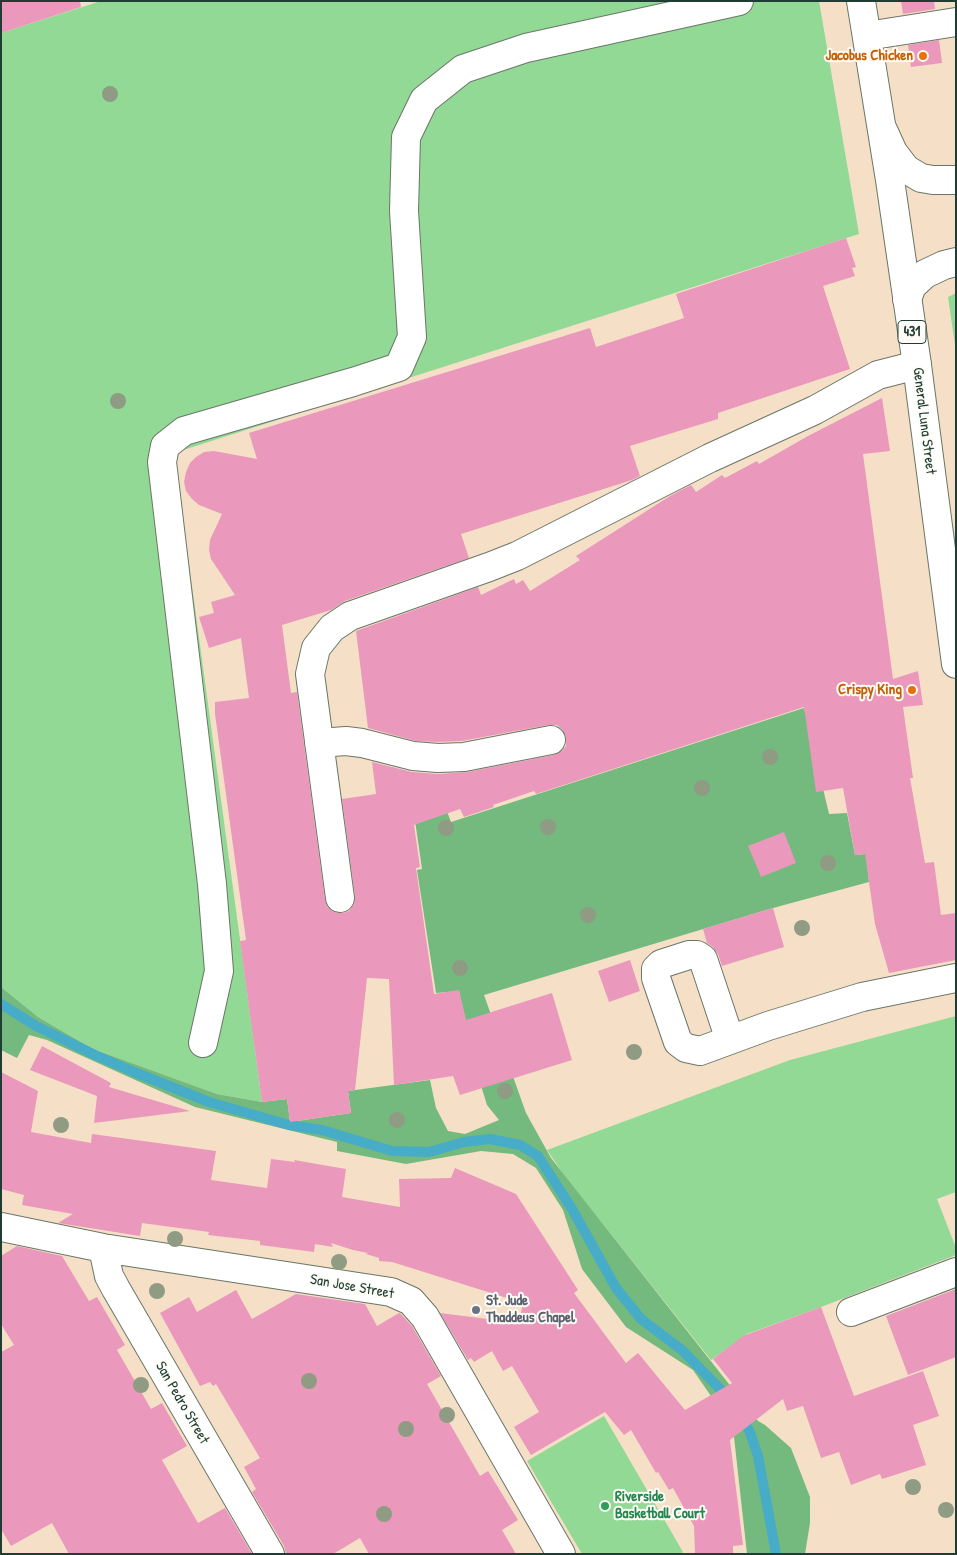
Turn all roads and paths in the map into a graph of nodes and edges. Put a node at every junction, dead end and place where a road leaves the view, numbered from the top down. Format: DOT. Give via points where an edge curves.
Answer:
graph roads {
  1 [pos="739,1"];
  2 [pos="861,1"];
  3 [pos="956,22"];
  4 [pos="867,36"];
  5 [pos="882,128"];
  6 [pos="956,180"];
  7 [pos="956,262"];
  8 [pos="907,299"];
  9 [pos="917,364"];
  10 [pos="951,585"];
  11 [pos="956,664"];
  12 [pos="551,740"];
  13 [pos="319,743"];
  14 [pos="340,898"];
  15 [pos="956,978"];
  16 [pos="730,1040"];
  17 [pos="203,1043"];
  18 [pos="1,1227"];
  19 [pos="103,1248"];
  20 [pos="956,1272"];
  21 [pos="851,1312"];
  22 [pos="270,1554"];
  23 [pos="561,1554"];
  1 -- 17 [label="street" via="526,48 463,69 424,100 406,137 404,211 412,337 399,367 184,431 165,446 162,462 212,884 219,971"];
  2 -- 4 [label="street, General Luna Street / 431"];
  3 -- 4 [label="street"];
  4 -- 5 [label="street, General Luna Street / 431"];
  5 -- 6 [label="street" via="893,152 906,168 921,178"];
  5 -- 8 [label="street, General Luna Street / 431"];
  7 -- 8 [label="street" via="925,274 912,286"];
  8 -- 9 [label="street, General Luna Street / 431"];
  9 -- 10 [label="street, General Luna Street / 431"];
  9 -- 13 [label="street" via="878,375 815,410 710,458 517,556 350,616 332,628 316,648 310,674"];
  10 -- 11 [label="street, General Luna Street / 431"];
  12 -- 13 [label="street" via="464,757 438,758 413,756 362,743"];
  13 -- 14 [label="street"];
  15 -- 16 [label="street" via="862,997"];
  18 -- 19 [label="street, San Jose Street"];
  19 -- 22 [label="street, San Pedro Street" via="109,1276 116,1289"];
  19 -- 23 [label="street, San Jose Street" via="391,1292 411,1301 425,1317"];
  20 -- 21 [label="street"];
}
